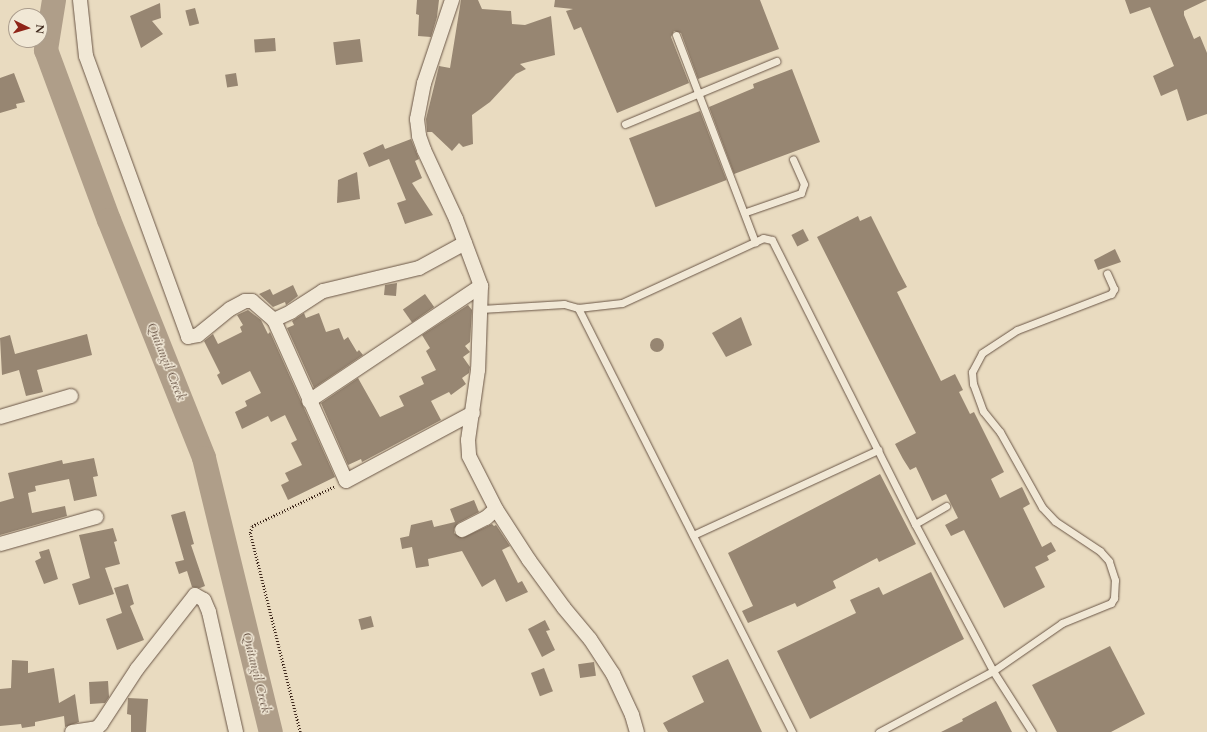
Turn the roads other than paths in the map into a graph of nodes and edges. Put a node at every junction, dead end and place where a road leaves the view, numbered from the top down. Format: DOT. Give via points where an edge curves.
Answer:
graph roads {
  1 [pos="80,0"];
  2 [pos="452,0"];
  3 [pos="676,36"];
  4 [pos="776,61"];
  5 [pos="700,94"];
  6 [pos="625,124"];
  7 [pos="793,160"];
  8 [pos="746,212"];
  9 [pos="755,242"];
  10 [pos="465,243"];
  11 [pos="1107,273"];
  12 [pos="481,286"];
  13 [pos="578,308"];
  14 [pos="481,309"];
  15 [pos="274,320"];
  16 [pos="71,396"];
  17 [pos="310,401"];
  18 [pos="473,413"];
  19 [pos="0,417"];
  20 [pos="878,450"];
  21 [pos="946,506"];
  22 [pos="496,509"];
  23 [pos="96,517"];
  24 [pos="915,524"];
  25 [pos="462,530"];
  26 [pos="693,534"];
  27 [pos="0,544"];
  28 [pos="993,671"];
  29 [pos="72,732"];
  30 [pos="236,732"];
  31 [pos="637,732"];
  32 [pos="792,732"];
  33 [pos="880,732"];
  34 [pos="1032,732"];
  1 -- 15 [label="street" via="86,56 188,337 198,335 230,309 245,301 252,301"];
  2 -- 10 [label="street" via="424,83 417,119 424,150"];
  3 -- 5 [label="lane"];
  4 -- 5 [label="lane" via="731,78"];
  5 -- 6 [label="lane"];
  5 -- 8 [label="lane"];
  7 -- 8 [label="lane" via="804,184 801,193"];
  8 -- 9 [label="lane" via="748,229"];
  9 -- 13 [label="lane" via="622,303"];
  9 -- 20 [label="lane" via="763,238 772,240"];
  10 -- 12 [label="street"];
  10 -- 15 [label="street" via="419,268 322,291"];
  11 -- 28 [label="lane" via="1114,289 1111,294 1017,330 982,353 972,372 973,384 983,411 1000,432 1042,507 1055,521 1100,551 1109,561 1116,586 1111,603 1062,624"];
  12 -- 14 [label="street"];
  12 -- 17 [label="street"];
  13 -- 14 [label="lane" via="564,304"];
  13 -- 26 [label="lane"];
  14 -- 18 [label="street"];
  15 -- 17 [label="street"];
  16 -- 19 [label="street"];
  17 -- 18 [label="street" via="346,481"];
  18 -- 22 [label="street" via="468,440 469,456"];
  20 -- 24 [label="lane"];
  20 -- 26 [label="lane"];
  21 -- 24 [label="lane"];
  22 -- 25 [label="street" via="486,518"];
  22 -- 31 [label="street" via="529,560 590,639 613,674"];
  23 -- 27 [label="street"];
  24 -- 28 [label="lane"];
  26 -- 32 [label="lane"];
  28 -- 33 [label="lane"];
  28 -- 34 [label="lane"];
  29 -- 30 [label="street" via="97,728 101,724 137,669 195,595 204,600 209,612"];
}
